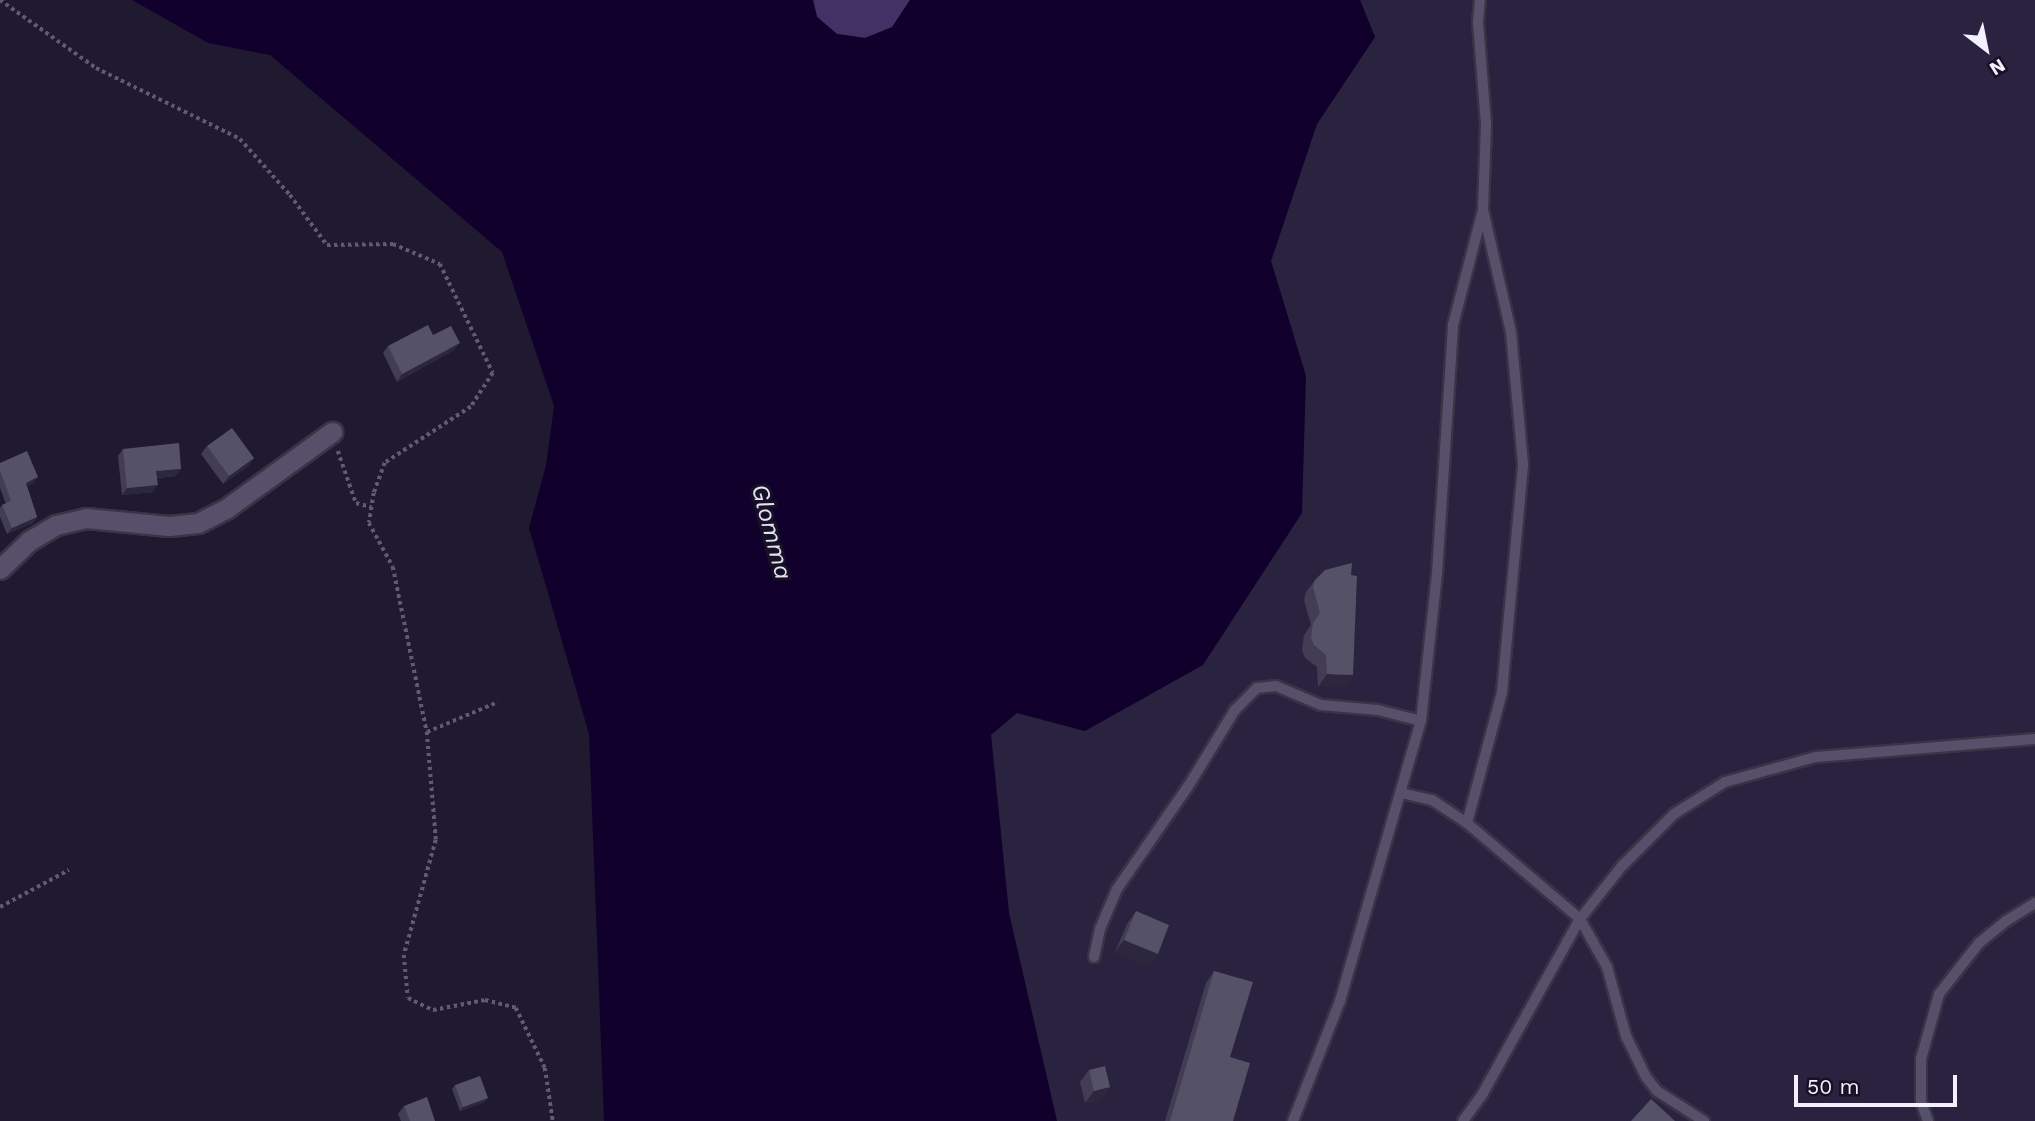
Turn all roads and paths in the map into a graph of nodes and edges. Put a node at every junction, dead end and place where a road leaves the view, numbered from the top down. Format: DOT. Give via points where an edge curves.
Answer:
graph roads {
  1 [pos="0,0"];
  2 [pos="1480,0"];
  3 [pos="1483,210"];
  4 [pos="332,432"];
  5 [pos="371,507"];
  6 [pos="0,569"];
  7 [pos="498,702"];
  8 [pos="1421,721"];
  9 [pos="427,732"];
  10 [pos="2035,739"];
  11 [pos="1401,793"];
  12 [pos="1467,823"];
  13 [pos="69,870"];
  14 [pos="2035,903"];
  15 [pos="0,907"];
  16 [pos="1580,919"];
  17 [pos="1094,957"];
  18 [pos="553,1121"];
  19 [pos="1293,1121"];
  20 [pos="1463,1121"];
  21 [pos="1704,1121"];
  22 [pos="1928,1121"];
  1 -- 5 [label="path" via="96,68 240,139 327,245 393,244 440,264 493,373 471,407 385,463"];
  2 -- 3 [label="lane" via="1486,124"];
  3 -- 8 [label="lane" via="1453,325 1437,574"];
  3 -- 12 [label="lane" via="1511,332 1523,464 1502,692"];
  4 -- 5 [label="path" via="356,503"];
  4 -- 6 [label="street" via="227,508 198,523 169,526 86,518 56,525 29,541"];
  5 -- 9 [label="path" via="369,523 393,567"];
  7 -- 9 [label="path"];
  8 -- 11 [label="lane"];
  8 -- 17 [label="lane" via="1378,710 1321,705 1276,686 1257,688 1235,710 1117,889"];
  9 -- 18 [label="path" via="436,840 404,955 408,998 433,1010 485,1000 516,1008 545,1068"];
  10 -- 16 [label="lane" via="1816,757 1725,782 1675,814 1622,866"];
  11 -- 12 [label="lane" via="1433,800"];
  11 -- 19 [label="lane" via="1340,1001"];
  12 -- 16 [label="lane"];
  13 -- 15 [label="path"];
  14 -- 22 [label="lane" via="1979,943 1939,995 1921,1059 1921,1102"];
  16 -- 20 [label="lane"];
  16 -- 21 [label="lane" via="1607,967 1626,1036 1646,1077 1657,1091"];
}
